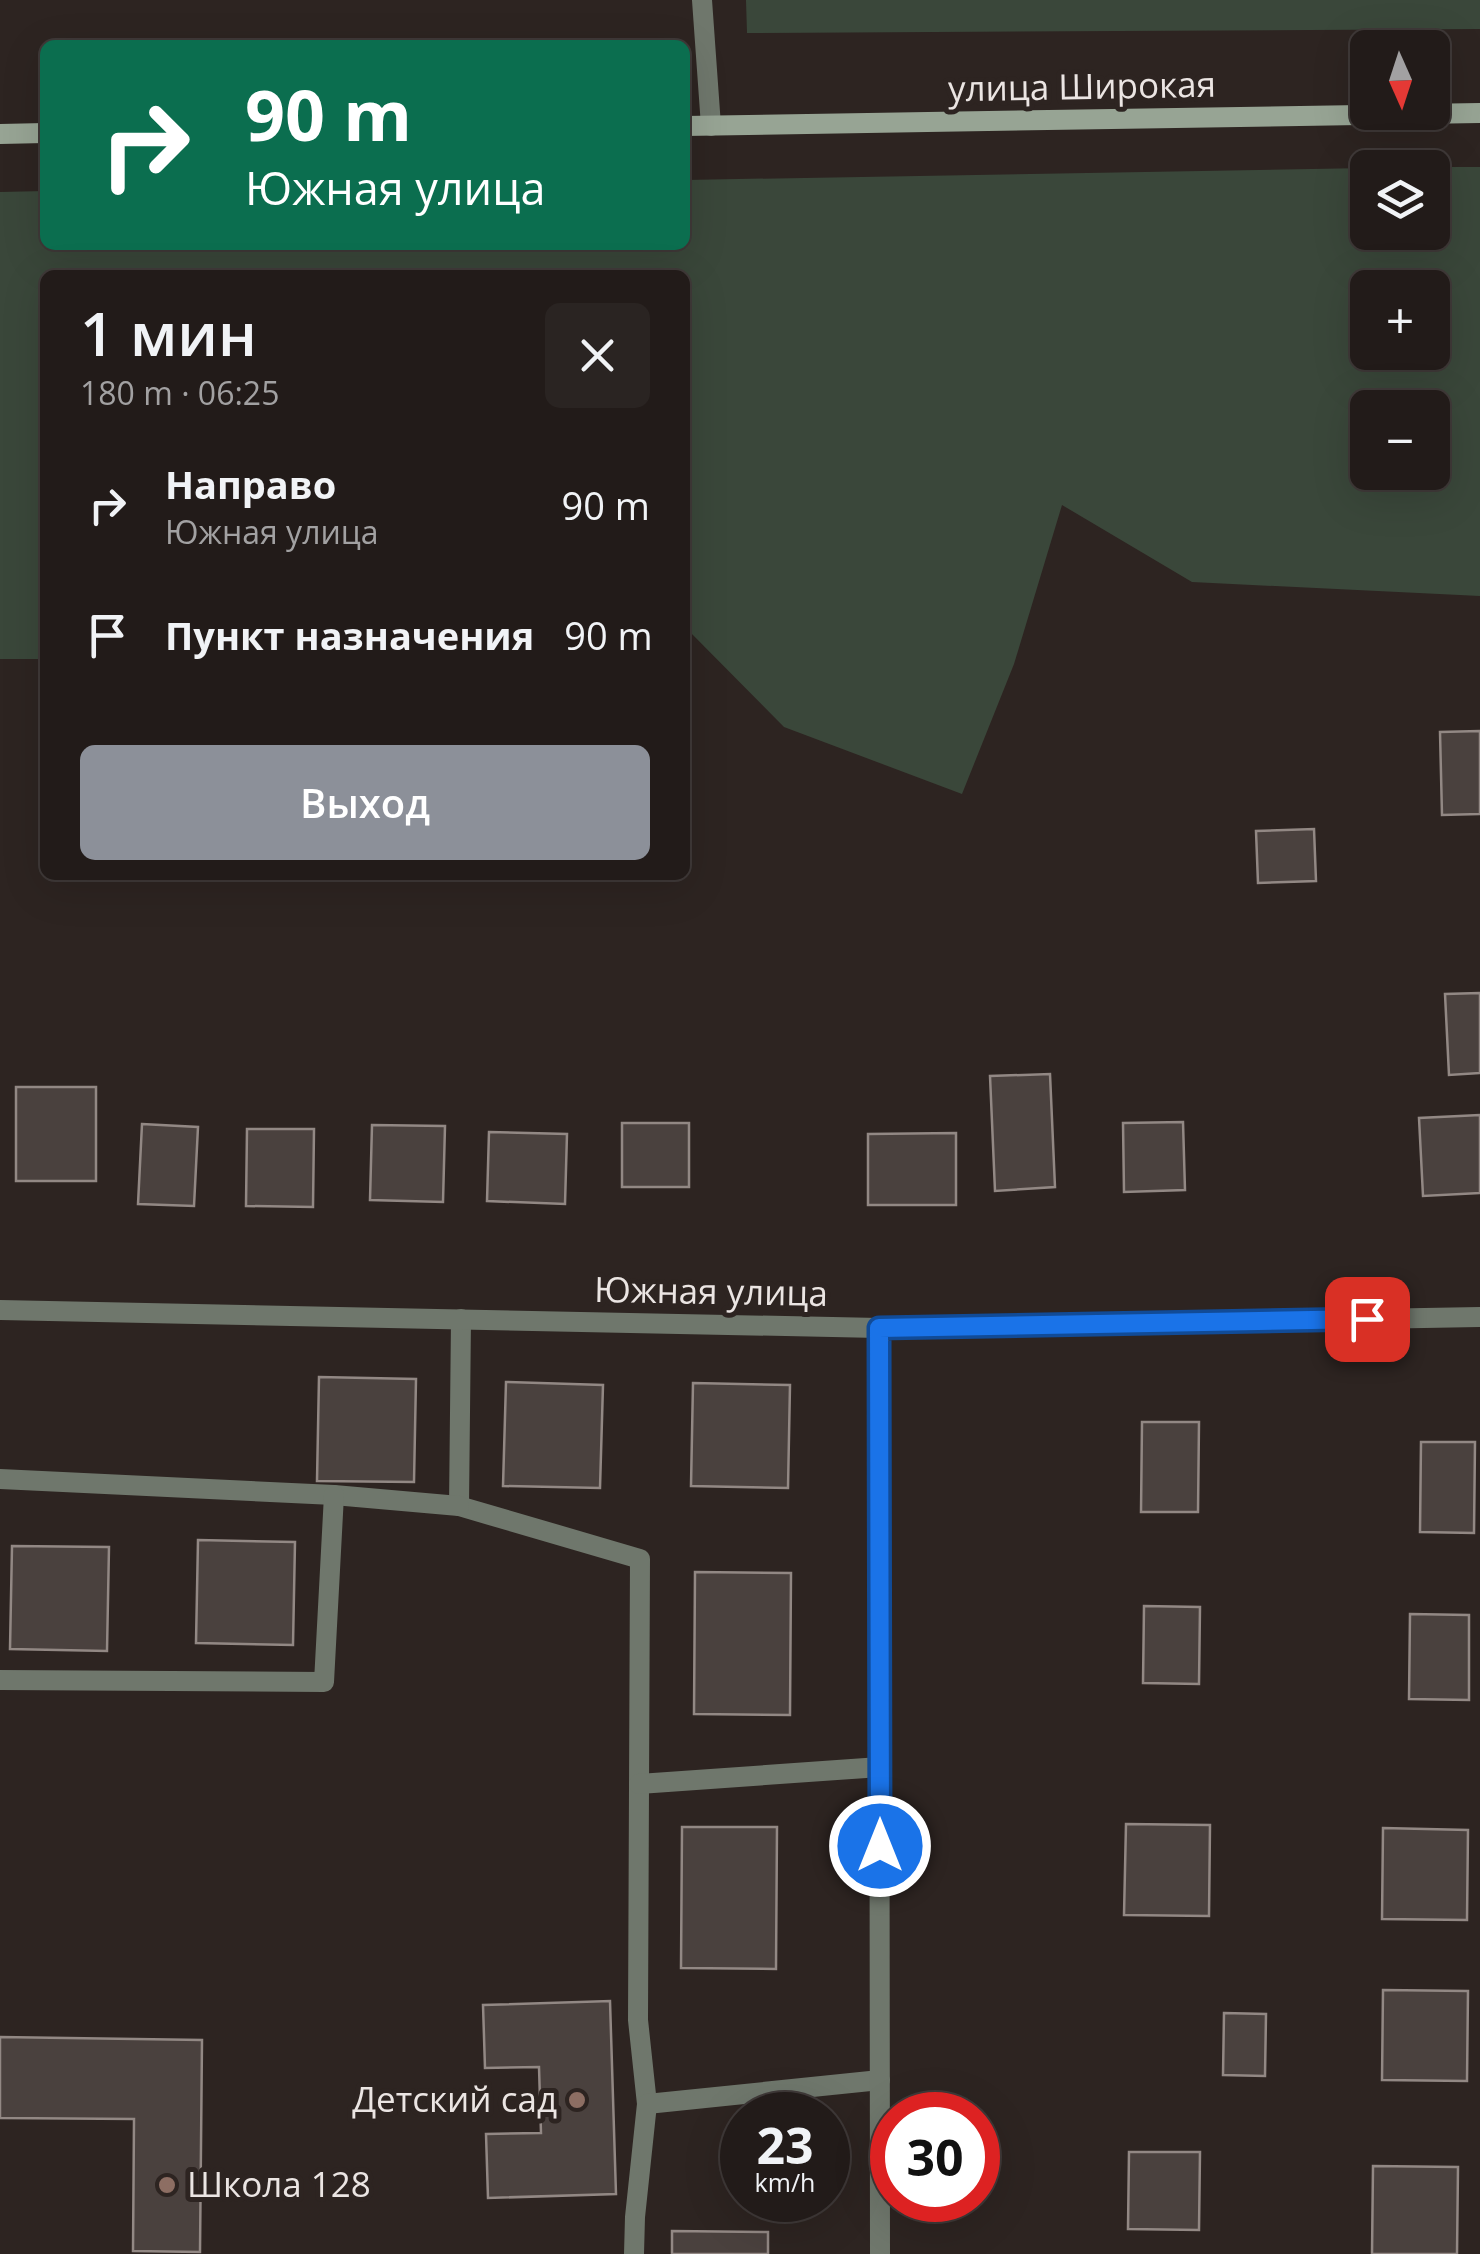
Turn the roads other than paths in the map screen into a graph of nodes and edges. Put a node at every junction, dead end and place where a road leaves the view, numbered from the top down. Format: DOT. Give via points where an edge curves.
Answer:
graph roads {
  1 [pos="702,0"];
  2 [pos="1480,112"];
  3 [pos="690,126"];
  4 [pos="711,126"];
  5 [pos="0,134"];
  6 [pos="40,134"];
  7 [pos="0,1310"];
  8 [pos="1480,1317"];
  9 [pos="461,1319"];
  10 [pos="879,1328"];
  11 [pos="0,1479"];
  12 [pos="334,1495"];
  13 [pos="459,1506"];
  14 [pos="0,1680"];
  15 [pos="880,1767"];
  16 [pos="639,1784"];
  17 [pos="880,2080"];
  18 [pos="647,2104"];
  19 [pos="634,2254"];
  20 [pos="880,2254"];
  1 -- 4 [label="street"];
  2 -- 4 [label="main road, улица Широкая"];
  3 -- 4 [label="main road, улица Широкая"];
  5 -- 6 [label="main road"];
  7 -- 9 [label="street, Южная улица"];
  8 -- 10 [label="street, Южная улица"];
  9 -- 10 [label="street, Южная улица"];
  9 -- 13 [label="street"];
  10 -- 15 [label="street"];
  11 -- 12 [label="street"];
  12 -- 13 [label="street"];
  12 -- 14 [label="street" via="324,1682"];
  13 -- 16 [label="street" via="640,1559"];
  15 -- 16 [label="street"];
  15 -- 17 [label="street"];
  16 -- 18 [label="street" via="638,2020"];
  17 -- 18 [label="street"];
  17 -- 20 [label="street"];
  18 -- 19 [label="street"];
}
